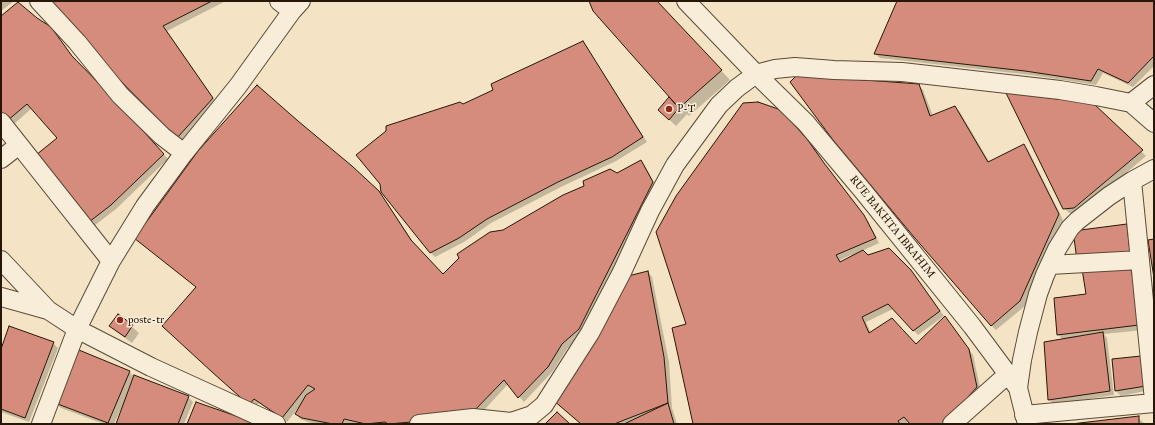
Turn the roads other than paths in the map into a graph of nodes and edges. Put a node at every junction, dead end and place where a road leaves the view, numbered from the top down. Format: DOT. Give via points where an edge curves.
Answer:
graph roads {
  1 [pos="39,1"];
  2 [pos="686,1"];
  3 [pos="291,4"];
  4 [pos="756,74"];
  5 [pos="1154,85"];
  6 [pos="1131,103"];
  7 [pos="1,122"];
  8 [pos="1154,123"];
  9 [pos="19,145"];
  10 [pos="184,153"];
  11 [pos="1,159"];
  12 [pos="1154,169"];
  13 [pos="1132,181"];
  14 [pos="1,260"];
  15 [pos="1140,260"];
  16 [pos="111,261"];
  17 [pos="1050,265"];
  18 [pos="1,297"];
  19 [pos="48,310"];
  20 [pos="1150,328"];
  21 [pos="77,329"];
  22 [pos="1013,381"];
  23 [pos="1154,400"];
  24 [pos="1154,403"];
  25 [pos="1026,420"];
  26 [pos="512,423"];
  27 [pos="41,424"];
  28 [pos="276,424"];
  29 [pos="419,424"];
  30 [pos="952,424"];
  1 -- 10 [label="street" via="78,42 120,94 162,136"];
  2 -- 4 [label="street, RUE BAKHTA IBRAHIM"];
  3 -- 10 [label="street" via="238,86"];
  4 -- 6 [label="street" via="795,67 902,72 1060,90"];
  4 -- 22 [label="street, RUE BAKHTA IBRAHIM" via="806,123 840,163 972,326"];
  4 -- 26 [label="street" via="719,105 676,166 650,210 622,272 590,333 544,405 532,415"];
  5 -- 6 [label="street"];
  6 -- 8 [label="street"];
  7 -- 9 [label="street"];
  9 -- 11 [label="street"];
  9 -- 16 [label="street"];
  10 -- 16 [label="street" via="145,206"];
  12 -- 13 [label="street"];
  13 -- 15 [label="street"];
  13 -- 17 [label="street" via="1103,200 1070,228"];
  14 -- 19 [label="street"];
  15 -- 17 [label="street"];
  15 -- 20 [label="street"];
  16 -- 21 [label="street"];
  17 -- 22 [label="street" via="1038,294"];
  18 -- 19 [label="street"];
  19 -- 21 [label="street"];
  20 -- 23 [label="street"];
  21 -- 27 [label="street"];
  21 -- 28 [label="street" via="151,367"];
  22 -- 25 [label="street"];
  22 -- 30 [label="street"];
  24 -- 25 [label="street"];
  26 -- 29 [label="street" via="473,418"];
}
